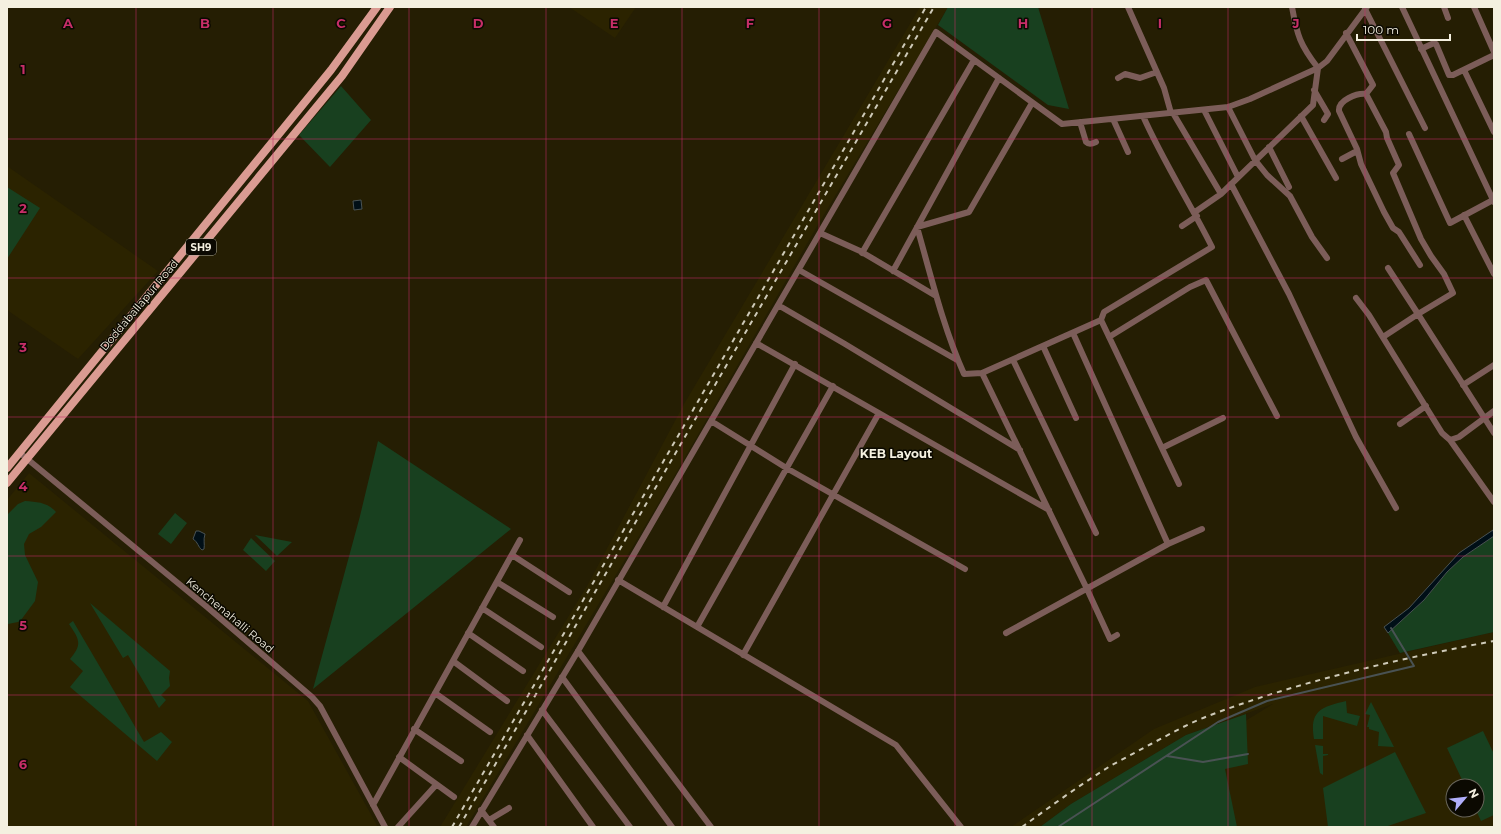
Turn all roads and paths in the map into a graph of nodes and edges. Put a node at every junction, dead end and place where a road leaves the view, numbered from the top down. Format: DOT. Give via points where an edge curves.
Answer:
graph roads {
  1 [pos="377,7"];
  2 [pos="390,7"];
  3 [pos="1128,7"];
  4 [pos="1292,7"];
  5 [pos="1402,7"];
  6 [pos="1444,7"];
  7 [pos="1474,7"];
  8 [pos="1366,8"];
  9 [pos="1448,18"];
  10 [pos="1346,33"];
  11 [pos="1422,49"];
  12 [pos="1494,54"];
  13 [pos="974,60"];
  14 [pos="1318,68"];
  15 [pos="1464,70"];
  16 [pos="1157,72"];
  17 [pos="999,78"];
  18 [pos="1118,78"];
  19 [pos="1314,90"];
  20 [pos="1366,94"];
  21 [pos="1032,103"];
  22 [pos="1228,107"];
  23 [pos="1204,110"];
  24 [pos="1172,113"];
  25 [pos="1143,116"];
  26 [pos="1301,116"];
  27 [pos="1113,119"];
  28 [pos="1324,120"];
  29 [pos="1080,122"];
  30 [pos="1425,128"];
  31 [pos="1494,132"];
  32 [pos="1409,134"];
  33 [pos="1096,142"];
  34 [pos="1269,147"];
  35 [pos="1357,151"];
  36 [pos="1128,152"];
  37 [pos="1342,158"];
  38 [pos="1255,160"];
  39 [pos="1238,177"];
  40 [pos="1336,178"];
  41 [pos="1231,184"];
  42 [pos="1289,187"];
  43 [pos="1220,194"];
  44 [pos="1494,201"];
  45 [pos="1196,214"];
  46 [pos="1464,216"];
  47 [pos="1182,226"];
  48 [pos="917,227"];
  49 [pos="820,232"];
  50 [pos="862,252"];
  51 [pos="1327,258"];
  52 [pos="1420,264"];
  53 [pos="1388,268"];
  54 [pos="798,270"];
  55 [pos="893,271"];
  56 [pos="1494,274"];
  57 [pos="936,296"];
  58 [pos="1356,298"];
  59 [pos="778,305"];
  60 [pos="1418,314"];
  61 [pos="1101,320"];
  62 [pos="1073,333"];
  63 [pos="1109,337"];
  64 [pos="1382,337"];
  65 [pos="756,343"];
  66 [pos="1042,346"];
  67 [pos="957,360"];
  68 [pos="1013,360"];
  69 [pos="795,364"];
  70 [pos="1494,365"];
  71 [pos="982,374"];
  72 [pos="1463,385"];
  73 [pos="833,386"];
  74 [pos="1426,406"];
  75 [pos="1494,411"];
  76 [pos="879,413"];
  77 [pos="1277,416"];
  78 [pos="1484,417"];
  79 [pos="1076,418"];
  80 [pos="1223,418"];
  81 [pos="711,421"];
  82 [pos="1400,424"];
  83 [pos="1494,433"];
  84 [pos="1450,440"];
  85 [pos="750,446"];
  86 [pos="1162,448"];
  87 [pos="1020,450"];
  88 [pos="20,453"];
  89 [pos="26,459"];
  90 [pos="7,468"];
  91 [pos="788,469"];
  92 [pos="7,483"];
  93 [pos="1179,484"];
  94 [pos="834,494"];
  95 [pos="1494,502"];
  96 [pos="1396,508"];
  97 [pos="1049,510"];
  98 [pos="1202,529"];
  99 [pos="1096,533"];
  100 [pos="520,540"];
  101 [pos="1168,544"];
  102 [pos="512,555"];
  103 [pos="965,569"];
  104 [pos="618,580"];
  105 [pos="497,582"];
  106 [pos="1088,589"];
  107 [pos="568,592"];
  108 [pos="662,607"];
  109 [pos="482,608"];
  110 [pos="553,617"];
  111 [pos="697,627"];
  112 [pos="468,633"];
  113 [pos="1006,633"];
  114 [pos="1117,635"];
  115 [pos="540,647"];
  116 [pos="578,651"];
  117 [pos="743,654"];
  118 [pos="453,661"];
  119 [pos="523,671"];
  120 [pos="562,677"];
  121 [pos="435,693"];
  122 [pos="507,701"];
  123 [pos="542,710"];
  124 [pos="414,729"];
  125 [pos="490,732"];
  126 [pos="527,735"];
  127 [pos="399,757"];
  128 [pos="461,761"];
  129 [pos="436,785"];
  130 [pos="454,797"];
  131 [pos="373,805"];
  132 [pos="509,808"];
  133 [pos="481,810"];
  134 [pos="489,820"];
  135 [pos="385,827"];
  136 [pos="398,827"];
  137 [pos="472,827"];
  138 [pos="494,827"];
  139 [pos="593,827"];
  140 [pos="630,827"];
  141 [pos="672,827"];
  142 [pos="711,827"];
  143 [pos="961,827"];
  1 -- 88 [label="main road, Doddaballapur Road / SH9" via="332,70"];
  2 -- 89 [label="main road, Doddaballapur Road / SH9" via="342,76"];
  3 -- 16 [label="street"];
  4 -- 14 [label="street" via="1297,34 1307,54"];
  5 -- 11 [label="street"];
  6 -- 9 [label="street"];
  7 -- 12 [label="street"];
  8 -- 10 [label="street"];
  8 -- 30 [label="street"];
  10 -- 14 [label="street" via="1327,61"];
  10 -- 20 [label="street" via="1372,85"];
  11 -- 15 [label="street" via="1434,42 1449,75"];
  11 -- 44 [label="street"];
  12 -- 15 [label="street"];
  13 -- 17 [label="street"];
  13 -- 49 [label="street" via="936,32"];
  13 -- 50 [label="street"];
  14 -- 19 [label="street"];
  14 -- 22 [label="street"];
  15 -- 31 [label="street"];
  16 -- 18 [label="street" via="1140,78 1125,74"];
  16 -- 24 [label="street"];
  17 -- 21 [label="street"];
  17 -- 48 [label="street"];
  19 -- 26 [label="street" via="1313,105"];
  19 -- 28 [label="street" via="1328,114"];
  20 -- 35 [label="street" via="1357,94 1346,99 1338,107"];
  20 -- 60 [label="street" via="1386,132 1398,165 1393,173 1420,238 1444,274 1453,293"];
  21 -- 29 [label="street" via="1062,124"];
  21 -- 48 [label="street" via="969,212"];
  22 -- 23 [label="street"];
  22 -- 38 [label="street"];
  23 -- 24 [label="street"];
  23 -- 39 [label="street"];
  24 -- 25 [label="street"];
  24 -- 43 [label="street"];
  25 -- 27 [label="street"];
  25 -- 45 [label="street" via="1156,146"];
  26 -- 34 [label="street"];
  26 -- 40 [label="street"];
  27 -- 29 [label="street"];
  27 -- 36 [label="street"];
  29 -- 33 [label="street" via="1086,142"];
  32 -- 46 [label="street" via="1450,223"];
  34 -- 38 [label="street"];
  34 -- 42 [label="street"];
  35 -- 37 [label="street"];
  35 -- 52 [label="street" via="1393,228 1399,232"];
  38 -- 39 [label="street"];
  38 -- 51 [label="street" via="1290,196 1312,237"];
  39 -- 41 [label="street"];
  41 -- 43 [label="street"];
  41 -- 96 [label="street" via="1289,294 1356,437"];
  43 -- 45 [label="street"];
  44 -- 46 [label="street"];
  45 -- 47 [label="street"];
  45 -- 61 [label="street" via="1212,247 1104,312"];
  46 -- 56 [label="street"];
  48 -- 55 [label="street"];
  48 -- 57 [label="street"];
  49 -- 50 [label="street"];
  49 -- 54 [label="street"];
  50 -- 55 [label="street"];
  53 -- 60 [label="street"];
  54 -- 59 [label="street"];
  54 -- 67 [label="street"];
  55 -- 57 [label="street"];
  57 -- 67 [label="street"];
  58 -- 64 [label="street"];
  59 -- 65 [label="street"];
  59 -- 87 [label="street"];
  60 -- 64 [label="street"];
  60 -- 72 [label="street"];
  61 -- 62 [label="street"];
  61 -- 63 [label="street"];
  62 -- 66 [label="street"];
  62 -- 101 [label="street"];
  63 -- 77 [label="street" via="1190,287 1206,280"];
  63 -- 86 [label="street"];
  64 -- 74 [label="street"];
  65 -- 69 [label="street"];
  65 -- 81 [label="street"];
  66 -- 68 [label="street"];
  66 -- 79 [label="street"];
  67 -- 71 [label="street" via="964,374"];
  68 -- 71 [label="street"];
  68 -- 99 [label="street"];
  69 -- 73 [label="street"];
  69 -- 85 [label="street"];
  70 -- 72 [label="street"];
  71 -- 87 [label="street"];
  72 -- 78 [label="street"];
  73 -- 76 [label="street"];
  73 -- 91 [label="street"];
  74 -- 82 [label="street"];
  74 -- 84 [label="street" via="1442,433"];
  75 -- 78 [label="street"];
  76 -- 94 [label="street"];
  76 -- 97 [label="street"];
  78 -- 83 [label="street"];
  78 -- 84 [label="street" via="1459,437"];
  80 -- 86 [label="street"];
  81 -- 85 [label="street"];
  81 -- 104 [label="street"];
  84 -- 95 [label="street"];
  85 -- 91 [label="street"];
  85 -- 108 [label="street"];
  86 -- 93 [label="street"];
  87 -- 97 [label="street"];
  88 -- 89 [label="street, Kenchenahalli Road"];
  88 -- 90 [label="main road, Doddaballapur Road / SH9"];
  89 -- 92 [label="main road, Doddaballapur Road / SH9"];
  89 -- 131 [label="street, Kenchenahalli Road" via="207,607 312,697 320,706"];
  91 -- 94 [label="street"];
  91 -- 111 [label="street"];
  94 -- 103 [label="street"];
  94 -- 117 [label="street"];
  97 -- 106 [label="street"];
  98 -- 101 [label="street"];
  100 -- 102 [label="street"];
  101 -- 106 [label="street"];
  102 -- 105 [label="street"];
  102 -- 107 [label="street"];
  104 -- 108 [label="street"];
  104 -- 116 [label="street"];
  105 -- 109 [label="street"];
  105 -- 110 [label="street"];
  106 -- 113 [label="street"];
  106 -- 114 [label="street" via="1110,639"];
  108 -- 111 [label="street"];
  109 -- 112 [label="street"];
  109 -- 115 [label="street"];
  111 -- 117 [label="street"];
  112 -- 118 [label="street"];
  112 -- 119 [label="street"];
  116 -- 120 [label="street"];
  116 -- 142 [label="street"];
  117 -- 143 [label="street" via="896,745"];
  118 -- 121 [label="street"];
  118 -- 122 [label="street"];
  120 -- 123 [label="street"];
  120 -- 141 [label="street"];
  121 -- 124 [label="street"];
  121 -- 125 [label="street"];
  123 -- 126 [label="street"];
  123 -- 140 [label="street"];
  124 -- 127 [label="street"];
  124 -- 128 [label="street"];
  126 -- 133 [label="street"];
  126 -- 139 [label="street"];
  127 -- 129 [label="street"];
  127 -- 131 [label="street"];
  129 -- 130 [label="street"];
  129 -- 136 [label="street"];
  131 -- 135 [label="street, Kenchenahalli Road"];
  132 -- 134 [label="street"];
  133 -- 134 [label="street"];
  133 -- 137 [label="street"];
  134 -- 138 [label="street"];
}
